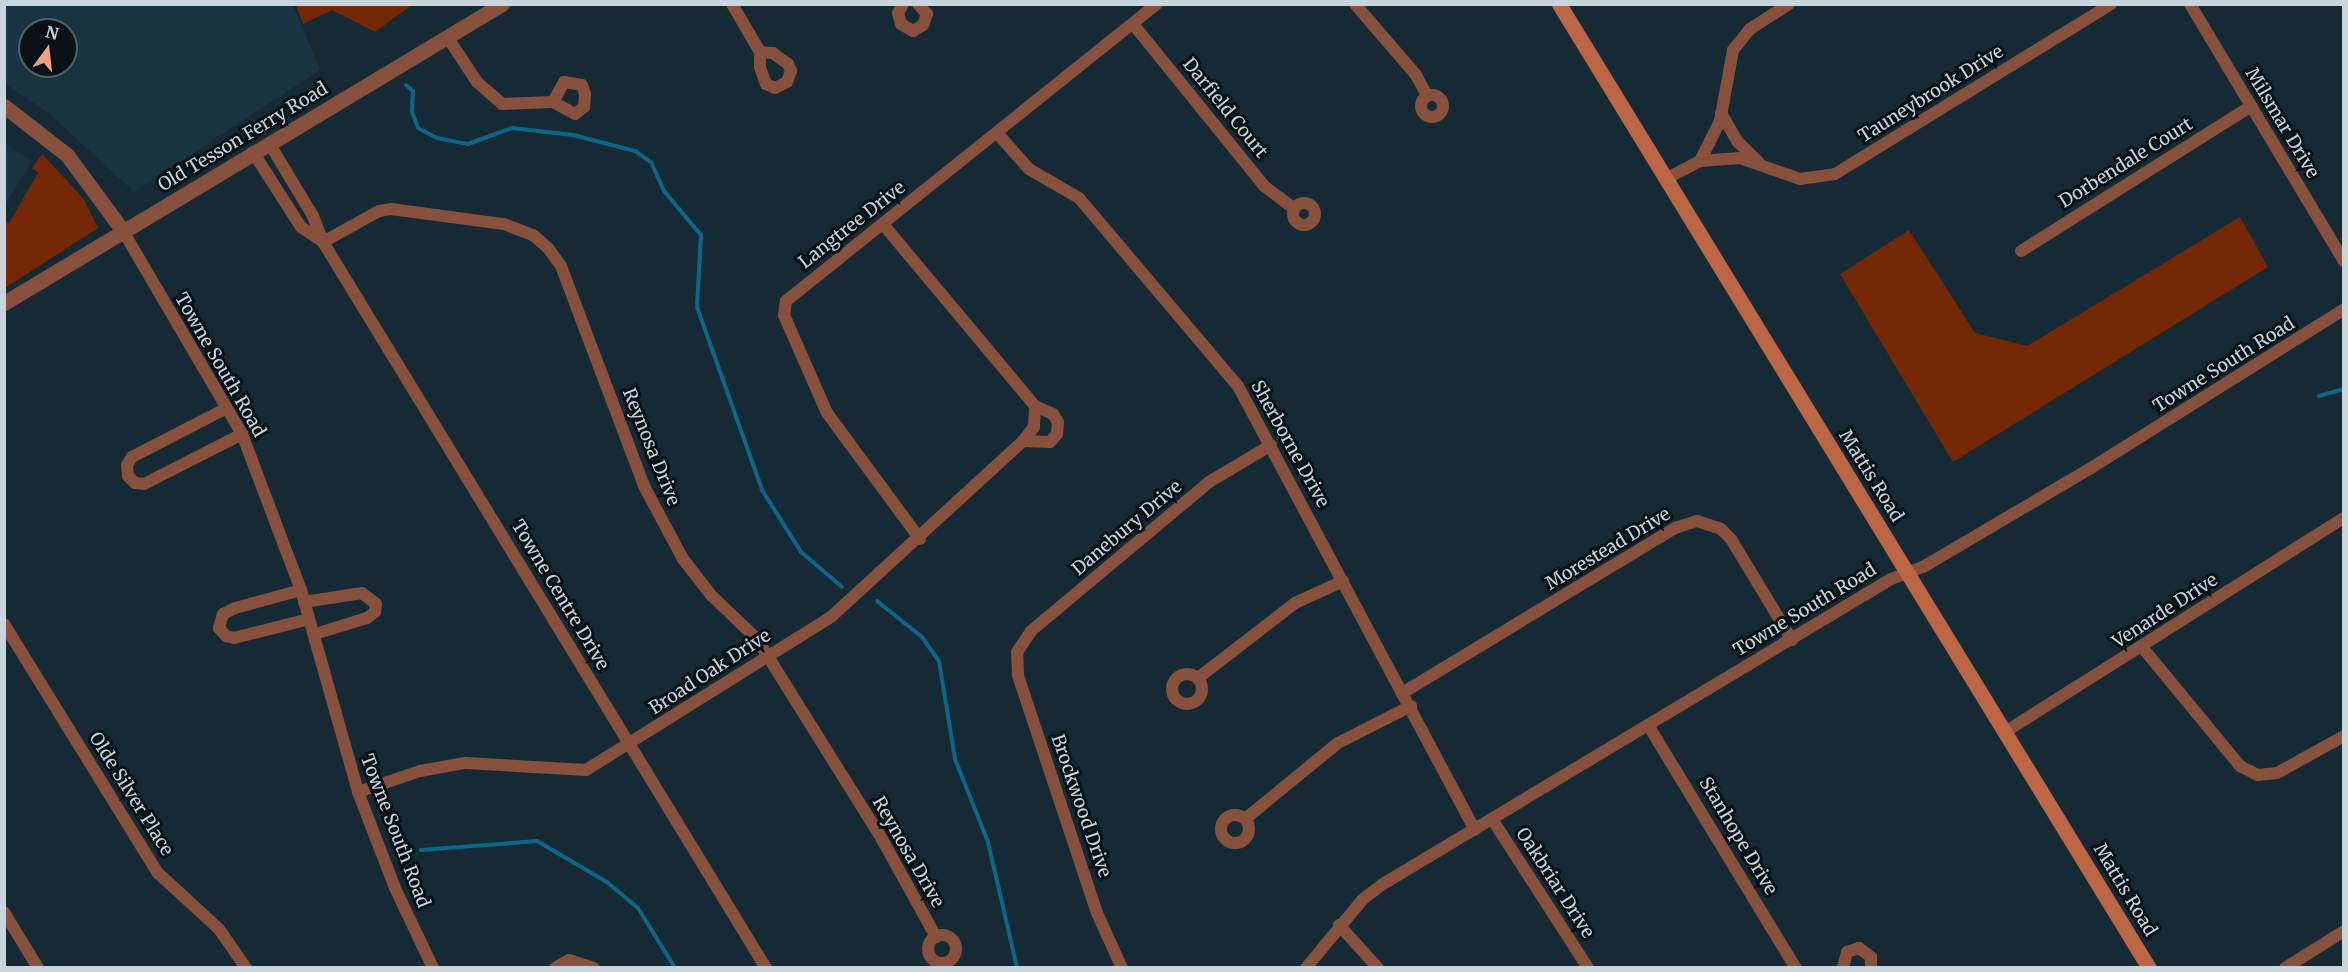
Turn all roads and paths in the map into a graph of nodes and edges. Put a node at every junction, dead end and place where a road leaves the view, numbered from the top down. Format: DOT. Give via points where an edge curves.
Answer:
graph roads {
  1 [pos="502,4"];
  2 [pos="732,4"];
  3 [pos="903,4"];
  4 [pos="918,4"];
  5 [pos="1157,4"];
  6 [pos="1355,4"];
  7 [pos="1560,4"];
  8 [pos="1789,4"];
  9 [pos="2111,4"];
  10 [pos="2190,4"];
  11 [pos="1134,24"];
  12 [pos="448,38"];
  13 [pos="760,52"];
  14 [pos="1427,96"];
  15 [pos="554,102"];
  16 [pos="2251,105"];
  17 [pos="4,106"];
  18 [pos="1721,113"];
  19 [pos="998,134"];
  20 [pos="269,143"];
  21 [pos="253,152"];
  22 [pos="1700,161"];
  23 [pos="1763,165"];
  24 [pos="1666,179"];
  25 [pos="1294,209"];
  26 [pos="883,224"];
  27 [pos="123,231"];
  28 [pos="323,242"];
  29 [pos="2021,251"];
  30 [pos="2343,261"];
  31 [pos="4,303"];
  32 [pos="2343,309"];
  33 [pos="1035,406"];
  34 [pos="225,409"];
  35 [pos="242,434"];
  36 [pos="1023,441"];
  37 [pos="1271,445"];
  38 [pos="2343,518"];
  39 [pos="920,539"];
  40 [pos="1907,572"];
  41 [pos="1343,581"];
  42 [pos="303,596"];
  43 [pos="309,619"];
  44 [pos="4,624"];
  45 [pos="315,634"];
  46 [pos="1792,640"];
  47 [pos="2142,647"];
  48 [pos="1017,652"];
  49 [pos="768,656"];
  50 [pos="1198,678"];
  51 [pos="1404,692"];
  52 [pos="1411,706"];
  53 [pos="1648,725"];
  54 [pos="2005,732"];
  55 [pos="2343,736"];
  56 [pos="630,744"];
  57 [pos="358,792"];
  58 [pos="1245,819"];
  59 [pos="1492,819"];
  60 [pos="1475,830"];
  61 [pos="4,912"];
  62 [pos="1339,925"];
  63 [pos="2343,931"];
  64 [pos="936,937"];
  65 [pos="38,968"];
  66 [pos="246,968"];
  67 [pos="433,968"];
  68 [pos="555,968"];
  69 [pos="594,968"];
  70 [pos="766,968"];
  71 [pos="1122,968"];
  72 [pos="1306,968"];
  73 [pos="1378,968"];
  74 [pos="1588,968"];
  75 [pos="1796,968"];
  76 [pos="1843,968"];
  77 [pos="1871,968"];
  78 [pos="2149,968"];
  79 [pos="2286,968"];
  1 -- 12 [label="street, Old Tesson Ferry Road"];
  2 -- 13 [label="street"];
  3 -- 4 [label="street" via="898,13 901,24 914,31 923,25 927,14"];
  5 -- 11 [label="street, Langtree Drive"];
  6 -- 14 [label="street" via="1416,75"];
  7 -- 24 [label="main road, Mattis Road"];
  8 -- 18 [label="street" via="1750,29 1733,51"];
  9 -- 23 [label="street, Tauneybrook Drive" via="1835,174 1800,179"];
  10 -- 16 [label="street, Milsmar Drive"];
  11 -- 19 [label="street, Langtree Drive"];
  11 -- 25 [label="street, Darfield Court" via="1264,186"];
  12 -- 15 [label="street" via="477,82 502,104"];
  12 -- 20 [label="street, Old Tesson Ferry Road"];
  16 -- 29 [label="street, Dorbendale Court"];
  16 -- 30 [label="street, Milsmar Drive"];
  17 -- 27 [label="street" via="67,155"];
  18 -- 22 [label="street"];
  18 -- 23 [label="street, Tauneybrook Drive" via="1738,142"];
  19 -- 26 [label="street, Langtree Drive"];
  19 -- 37 [label="street, Sherborne Drive" via="1029,169 1084,204 1238,386"];
  20 -- 21 [label="street, Old Tesson Ferry Road"];
  20 -- 28 [label="street, Towne Centre Drive" via="313,216"];
  21 -- 27 [label="street, Old Tesson Ferry Road"];
  21 -- 28 [label="street, Towne Centre Drive" via="301,227"];
  22 -- 23 [label="street, Tauneybrook Drive" via="1740,158"];
  22 -- 24 [label="street, Tauneybrook Drive"];
  24 -- 40 [label="main road, Mattis Road"];
  26 -- 33 [label="street"];
  26 -- 39 [label="street, Langtree Drive" via="793,293 784,315 827,413"];
  27 -- 31 [label="street, Old Tesson Ferry Road"];
  27 -- 34 [label="street, Towne South Road"];
  28 -- 49 [label="street, Reynosa Drive" via="379,211 391,209 504,224 533,234 561,266 644,486 659,516 683,559 711,595 757,639"];
  28 -- 56 [label="street, Towne Centre Drive"];
  32 -- 40 [label="street, Towne South Road" via="2091,468 1923,567"];
  33 -- 36 [label="street, Broad Oak Drive" via="1034,427"];
  33 -- 36 [label="street" via="1053,414 1058,423 1057,434 1050,442"];
  34 -- 35 [label="street, Towne South Road"];
  34 -- 35 [label="street" via="132,457 127,465 128,476 135,483 144,484"];
  35 -- 42 [label="street, Towne South Road"];
  36 -- 39 [label="street, Broad Oak Drive"];
  37 -- 41 [label="street, Sherborne Drive"];
  37 -- 48 [label="street, Danebury Drive" via="1209,482 1030,631"];
  38 -- 47 [label="street, Venarde Drive"];
  39 -- 49 [label="street, Broad Oak Drive" via="832,616"];
  40 -- 46 [label="street, Towne South Road"];
  40 -- 54 [label="main road, Mattis Road"];
  41 -- 50 [label="street" via="1295,603"];
  41 -- 51 [label="street, Sherborne Drive"];
  42 -- 43 [label="street, Towne South Road"];
  42 -- 43 [label="street" via="235,608 224,614 219,628 234,638"];
  42 -- 45 [label="street" via="362,593 375,604 375,612 368,618"];
  43 -- 45 [label="street, Towne South Road"];
  44 -- 66 [label="street, Olde Silver Place" via="158,873 219,929"];
  45 -- 57 [label="street, Towne South Road"];
  46 -- 51 [label="street, Morestead Drive" via="1731,540 1721,528 1697,521 1675,528"];
  46 -- 53 [label="street, Towne South Road"];
  47 -- 54 [label="street, Venarde Drive"];
  47 -- 55 [label="street" via="2240,766 2258,775 2277,773"];
  48 -- 71 [label="street, Brockwood Drive" via="1018,675 1097,913"];
  49 -- 56 [label="street, Broad Oak Drive"];
  49 -- 64 [label="street, Reynosa Drive" via="879,834"];
  51 -- 52 [label="street, Sherborne Drive"];
  52 -- 58 [label="street" via="1338,743"];
  52 -- 60 [label="street, Sherborne Drive"];
  53 -- 59 [label="street, Towne South Road"];
  53 -- 75 [label="street, Stanhope Drive"];
  54 -- 78 [label="main road, Mattis Road"];
  56 -- 57 [label="street, Broad Oak Drive" via="586,770 465,763 420,771"];
  56 -- 70 [label="street, Towne Centre Drive"];
  57 -- 67 [label="street, Towne South Road" via="394,888"];
  59 -- 60 [label="street, Towne South Road"];
  59 -- 74 [label="street, Oakbriar Drive"];
  60 -- 62 [label="street, Towne South Road" via="1371,892"];
  61 -- 65 [label="street"];
  62 -- 72 [label="street, Towne South Road"];
  62 -- 73 [label="street"];
  63 -- 79 [label="street"];
  68 -- 69 [label="street" via="569,960"];
  76 -- 77 [label="street" via="1847,952 1859,948 1871,957"];
}
